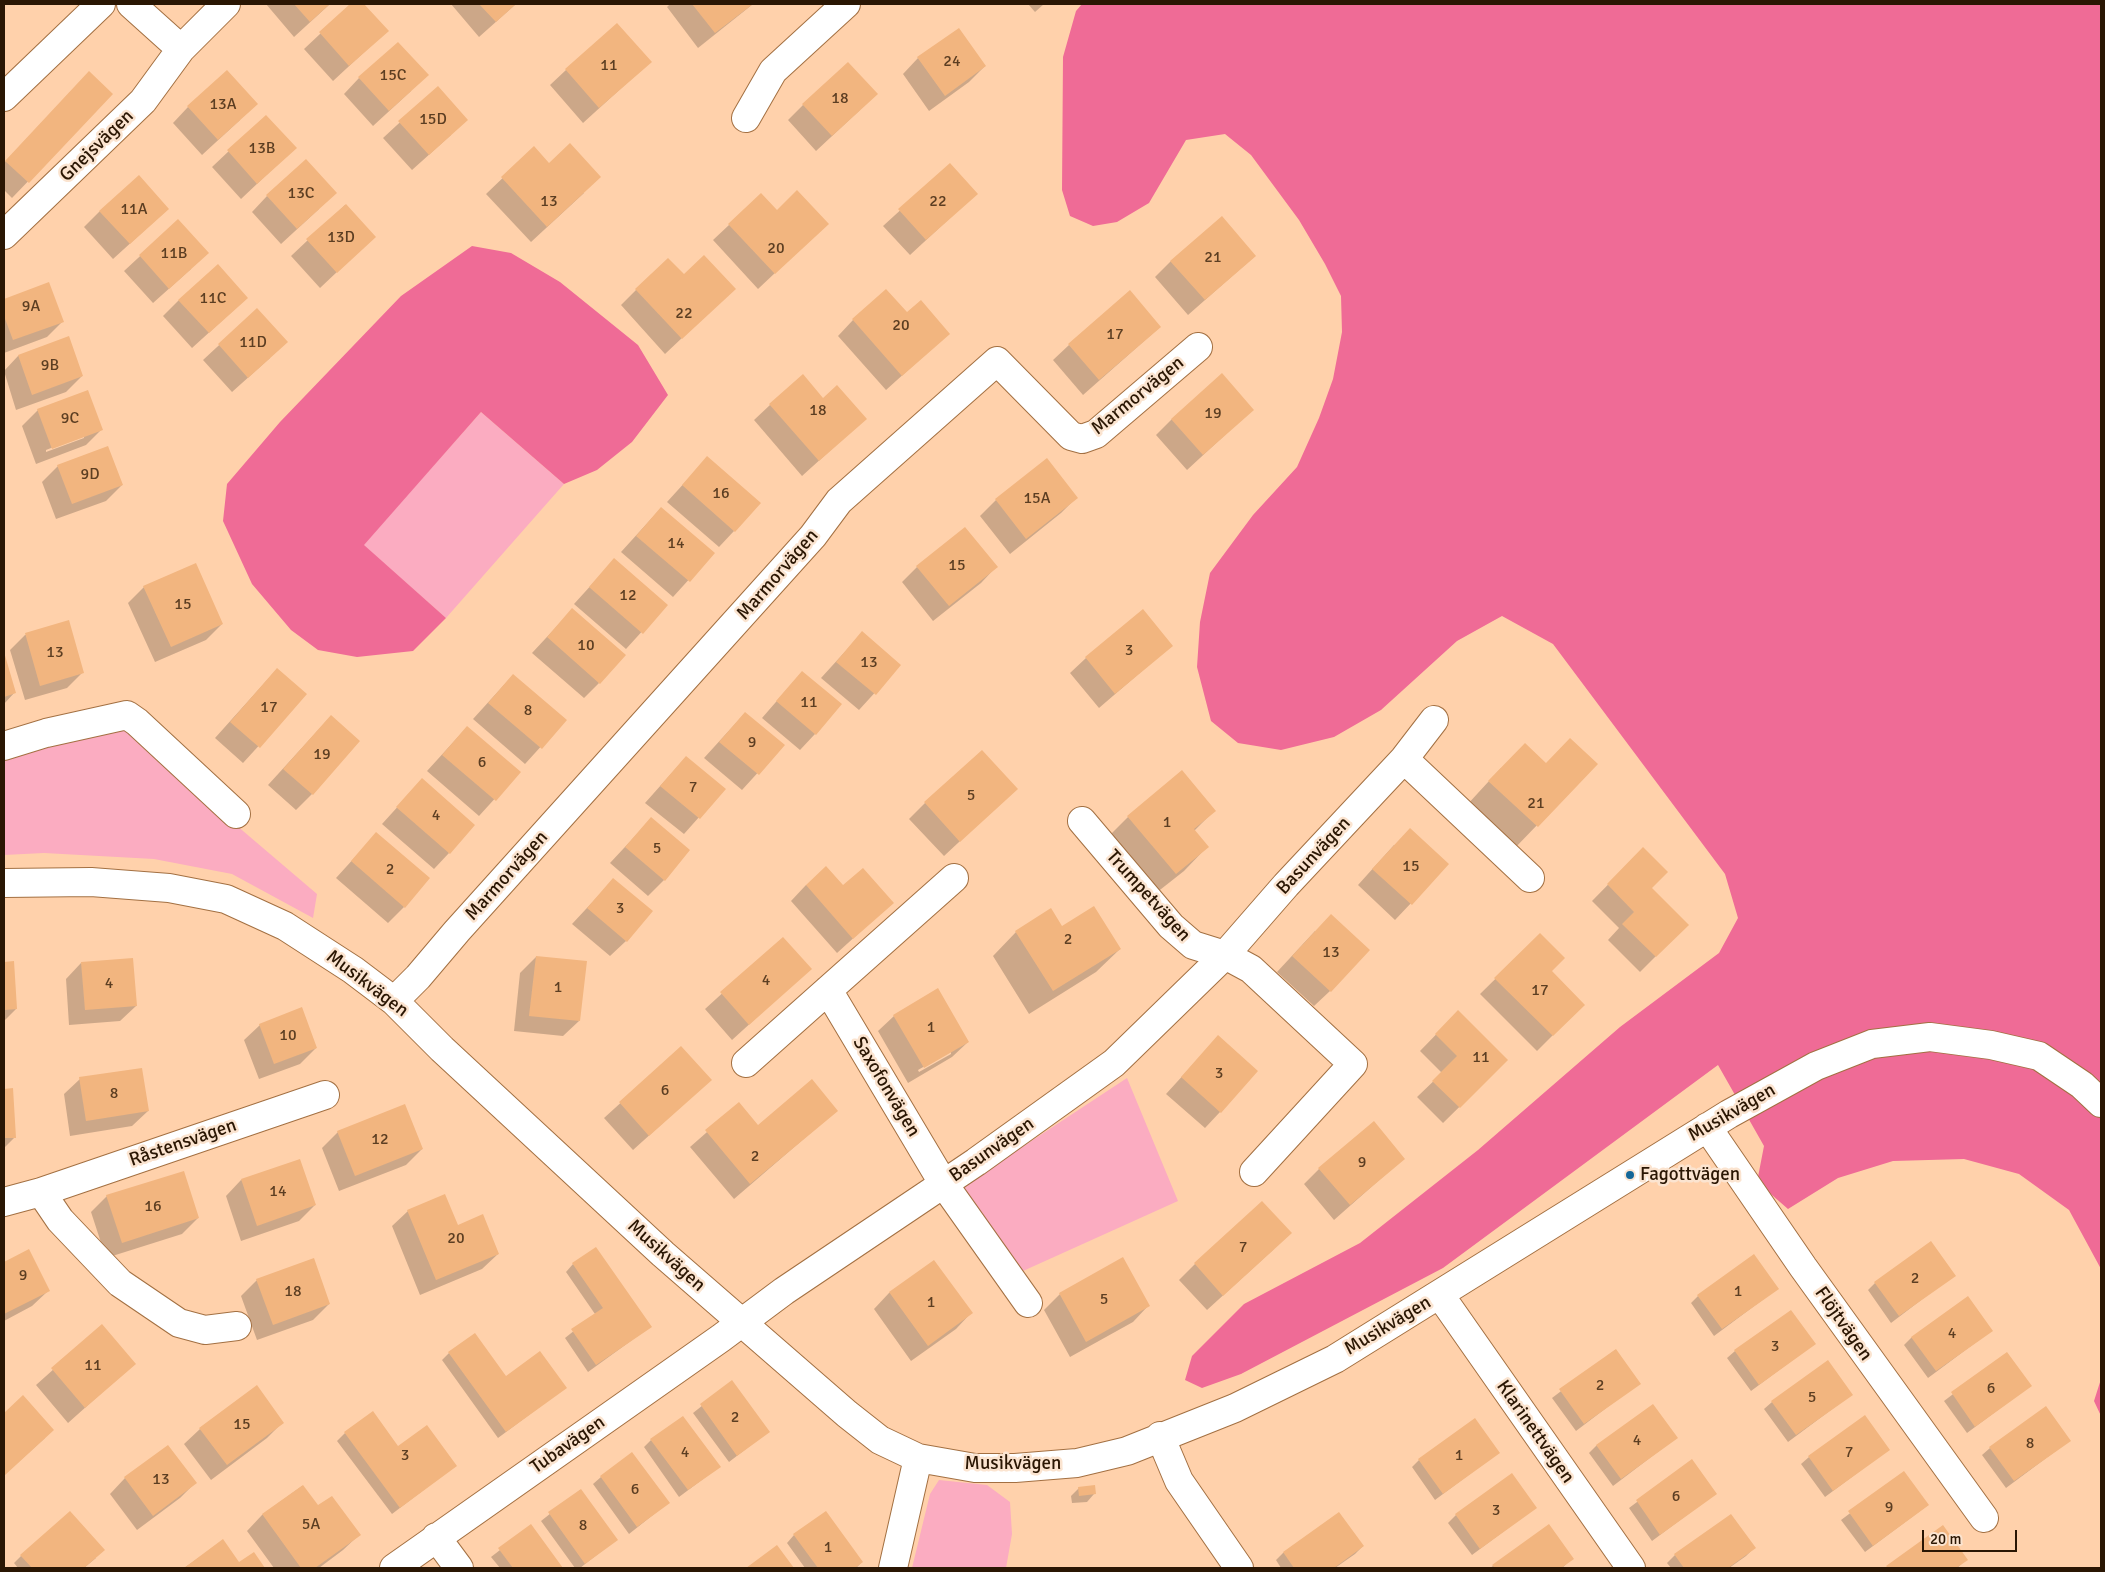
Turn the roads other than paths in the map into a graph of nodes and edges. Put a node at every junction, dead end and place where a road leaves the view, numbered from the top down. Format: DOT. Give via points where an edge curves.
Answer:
graph roads {
  1 [pos="101,4"];
  2 [pos="131,4"];
  3 [pos="226,4"];
  4 [pos="846,4"];
  5 [pos="181,49"];
  6 [pos="4,97"];
  7 [pos="746,118"];
  8 [pos="4,235"];
  9 [pos="1198,347"];
  10 [pos="1434,720"];
  11 [pos="4,746"];
  12 [pos="1404,759"];
  13 [pos="236,814"];
  14 [pos="1082,821"];
  15 [pos="954,878"];
  16 [pos="1530,878"];
  17 [pos="4,883"];
  18 [pos="1225,955"];
  19 [pos="828,990"];
  20 [pos="394,1000"];
  21 [pos="746,1063"];
  22 [pos="325,1095"];
  23 [pos="2101,1103"];
  24 [pos="1707,1127"];
  25 [pos="1254,1172"];
  26 [pos="943,1183"];
  27 [pos="41,1192"];
  28 [pos="4,1202"];
  29 [pos="1440,1294"];
  30 [pos="1028,1303"];
  31 [pos="742,1323"];
  32 [pos="237,1326"];
  33 [pos="1160,1436"];
  34 [pos="918,1458"];
  35 [pos="1984,1518"];
  36 [pos="436,1537"];
  37 [pos="394,1568"];
  38 [pos="459,1568"];
  39 [pos="893,1568"];
  40 [pos="1239,1568"];
  41 [pos="1631,1568"];
  1 -- 6 [label="street"];
  2 -- 5 [label="street"];
  3 -- 5 [label="street, Gnejsvägen"];
  4 -- 7 [label="street" via="773,71"];
  5 -- 8 [label="street, Gnejsvägen" via="143,102"];
  9 -- 20 [label="street, Marmorvägen" via="1096,434 1082,439 1071,436 997,361 838,502 800,551"];
  10 -- 12 [label="street, Basunvägen"];
  11 -- 13 [label="street" via="127,715"];
  12 -- 16 [label="street"];
  12 -- 18 [label="street, Basunvägen"];
  14 -- 18 [label="street, Trumpetvägen" via="1171,926 1193,945"];
  15 -- 19 [label="street"];
  17 -- 20 [label="street, Musikvägen" via="91,882 168,888 226,899 285,926"];
  18 -- 25 [label="street" via="1252,969 1353,1064"];
  18 -- 26 [label="street, Basunvägen" via="1114,1063"];
  19 -- 21 [label="street"];
  19 -- 26 [label="street, Saxofonvägen"];
  20 -- 31 [label="street, Musikvägen" via="456,1062"];
  22 -- 27 [label="street, Råstensvägen"];
  23 -- 24 [label="street, Musikvägen" via="2082,1085 2039,1056 1991,1044 1930,1037 1872,1044 1816,1066"];
  24 -- 29 [label="street, Musikvägen"];
  24 -- 35 [label="street, Flöjtvägen" via="1803,1267"];
  26 -- 30 [label="street, Saxofonvägen"];
  26 -- 31 [label="street, Basunvägen"];
  27 -- 28 [label="street, Råstensvägen"];
  27 -- 32 [label="street" via="60,1220 120,1283 179,1323 205,1330"];
  29 -- 33 [label="street, Musikvägen" via="1335,1359 1235,1408"];
  29 -- 41 [label="street, Klarinettvägen"];
  31 -- 34 [label="street, Musikvägen" via="880,1440"];
  31 -- 36 [label="street, Tubavägen"];
  33 -- 34 [label="street, Musikvägen" via="1127,1451 1077,1463 975,1468"];
  33 -- 40 [label="street" via="1179,1481"];
  34 -- 39 [label="street"];
  36 -- 37 [label="street, Tubavägen"];
  36 -- 38 [label="street"];
}
